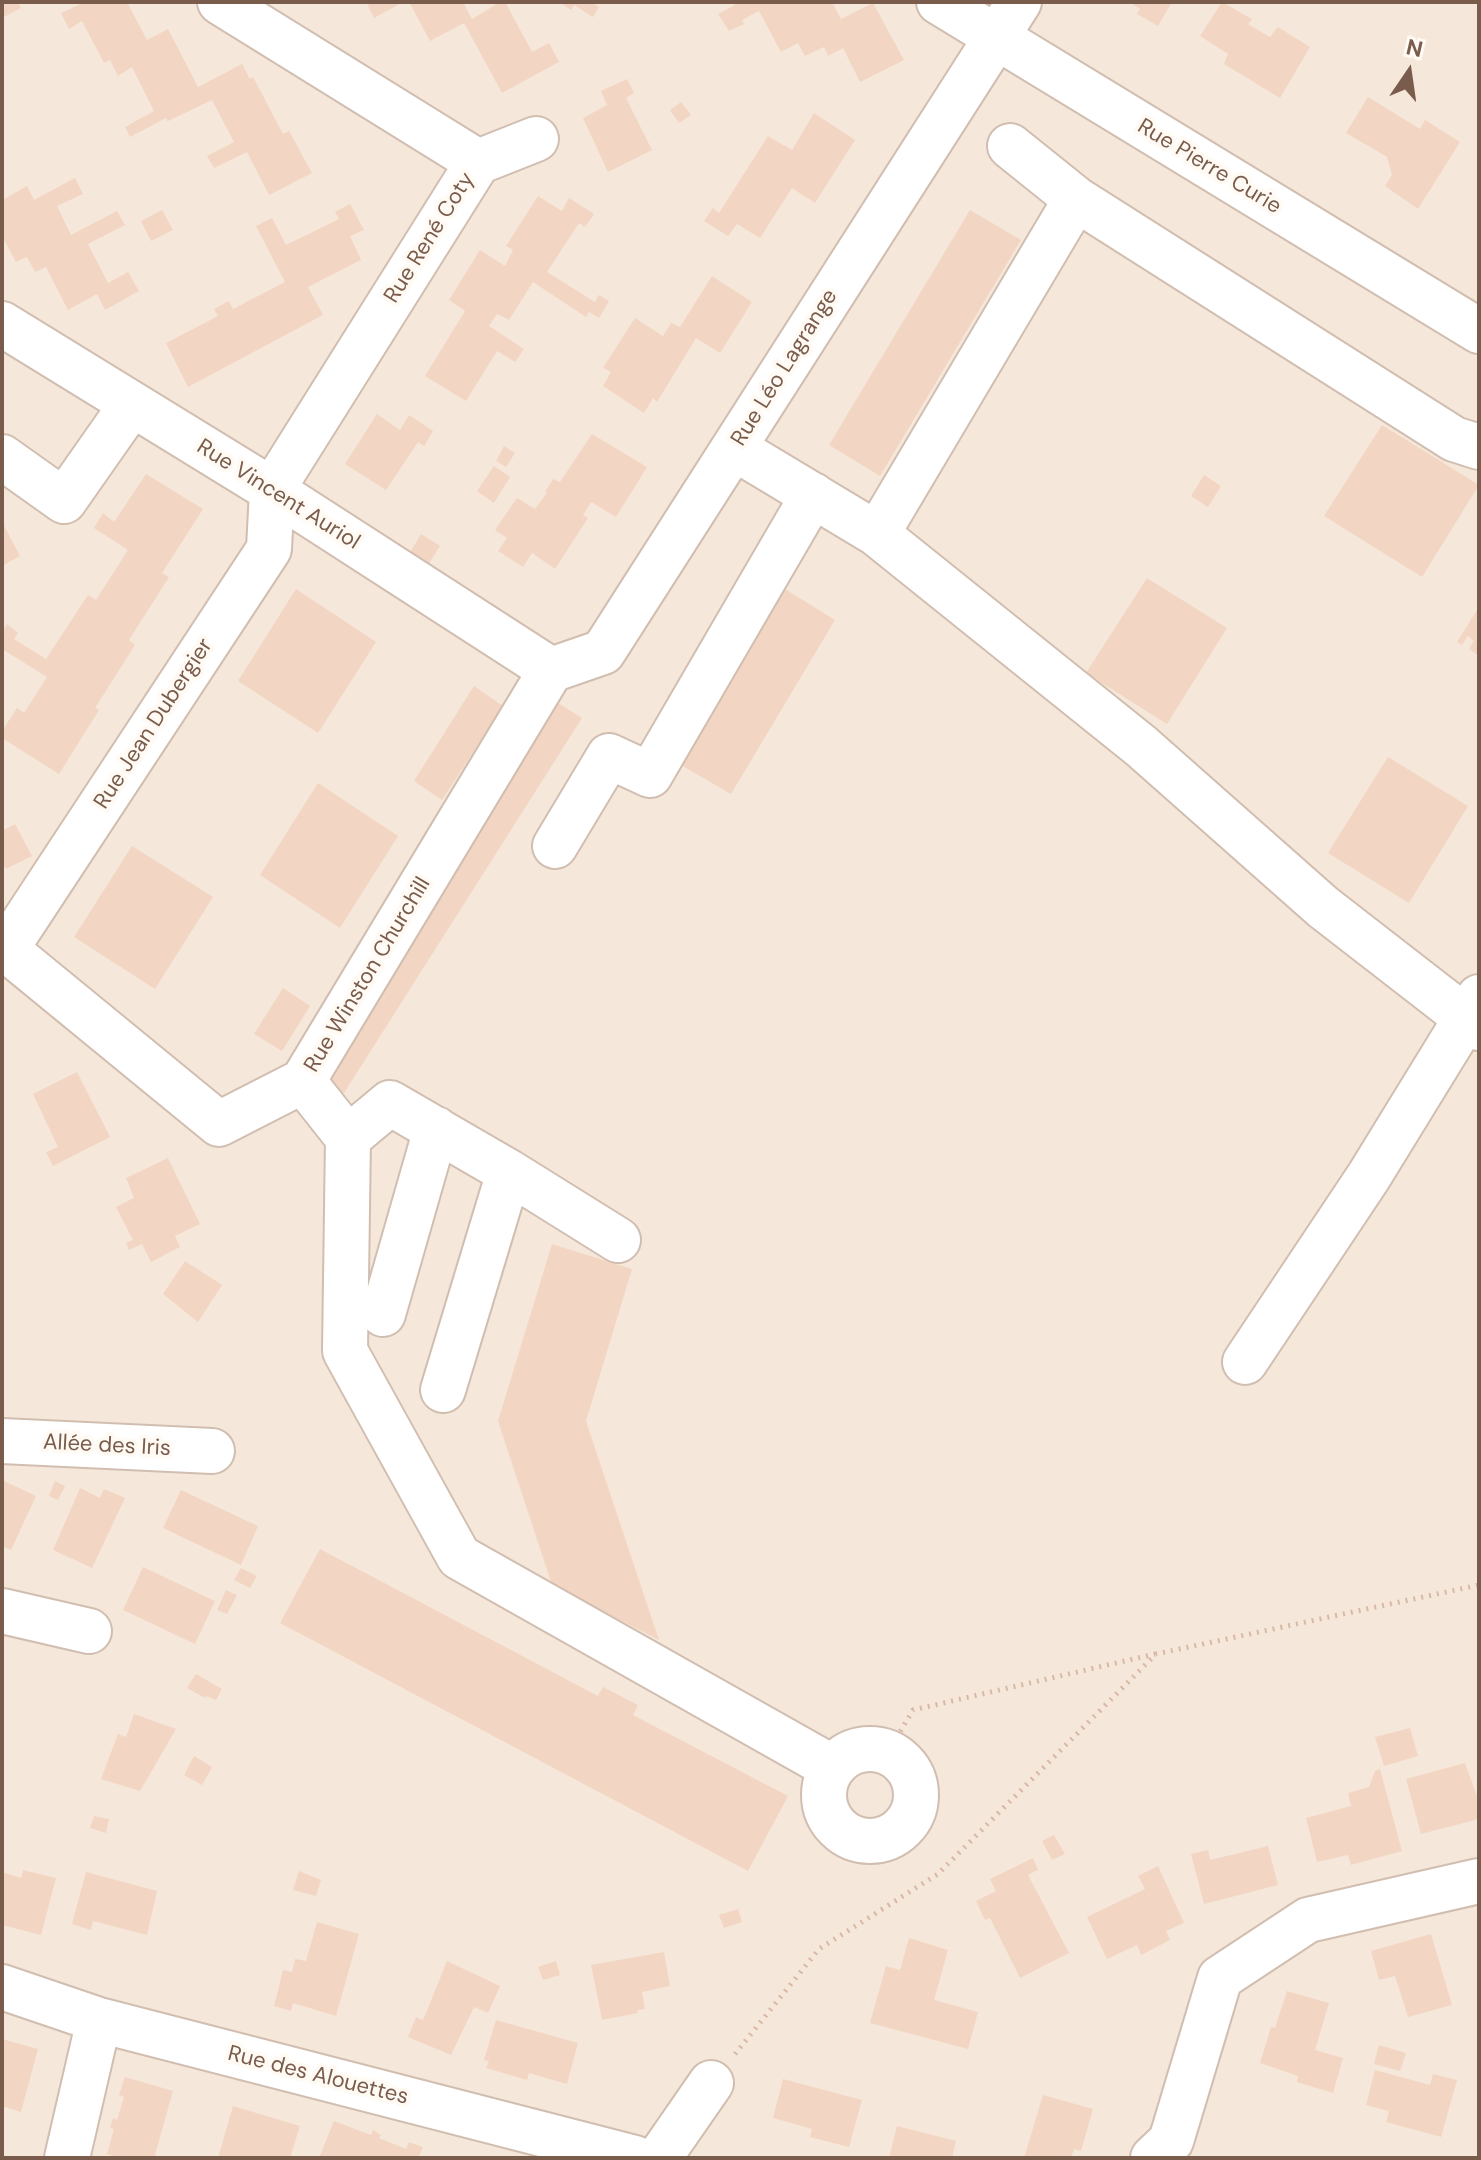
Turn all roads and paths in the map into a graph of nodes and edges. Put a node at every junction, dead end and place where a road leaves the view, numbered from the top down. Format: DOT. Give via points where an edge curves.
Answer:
graph roads {
  1 [pos="220,2"];
  2 [pos="939,2"];
  3 [pos="1007,19"];
  4 [pos="536,139"];
  5 [pos="1010,146"];
  6 [pos="478,162"];
  7 [pos="1076,199"];
  8 [pos="2,324"];
  9 [pos="1479,331"];
  10 [pos="132,404"];
  11 [pos="1479,447"];
  12 [pos="734,448"];
  13 [pos="2,457"];
  14 [pos="272,490"];
  15 [pos="813,495"];
  16 [pos="877,534"];
  17 [pos="551,670"];
  18 [pos="555,846"];
  19 [pos="4,948"];
  20 [pos="1475,1014"];
  21 [pos="303,1081"];
  22 [pos="436,1129"];
  23 [pos="348,1138"];
  24 [pos="509,1172"];
  25 [pos="618,1240"];
  26 [pos="383,1314"];
  27 [pos="1245,1362"];
  28 [pos="443,1390"];
  29 [pos="2,1441"];
  30 [pos="212,1451"];
  31 [pos="1479,1585"];
  32 [pos="2,1611"];
  33 [pos="89,1631"];
  34 [pos="1156,1654"];
  35 [pos="888,1752"];
  36 [pos="833,1768"];
  37 [pos="1479,1881"];
  38 [pos="2,1987"];
  39 [pos="99,2020"];
  40 [pos="711,2083"];
  41 [pos="67,2158"];
  42 [pos="635,2158"];
  43 [pos="659,2158"];
  44 [pos="1153,2158"];
  1 -- 6 [label="street, Rue René Coty"];
  2 -- 3 [label="street, Rue Pierre Curie"];
  3 -- 9 [label="street, Rue Pierre Curie"];
  3 -- 12 [label="street, Rue Léo Lagrange"];
  4 -- 6 [label="street"];
  5 -- 7 [label="street"];
  6 -- 14 [label="street, Rue René Coty"];
  7 -- 11 [label="street" via="1454,439"];
  7 -- 16 [label="street"];
  8 -- 10 [label="street, Rue Vincent Auriol"];
  10 -- 13 [label="street" via="64,501"];
  10 -- 14 [label="street, Rue Vincent Auriol"];
  12 -- 15 [label="street"];
  12 -- 17 [label="street, Rue Léo Lagrange" via="603,652"];
  14 -- 17 [label="street, Rue Vincent Auriol"];
  14 -- 19 [label="street, Rue Jean Dubergier" via="269,549"];
  15 -- 16 [label="street"];
  15 -- 18 [label="street" via="650,775 609,756"];
  16 -- 20 [label="street" via="1141,746 1323,907"];
  17 -- 21 [label="street, Rue Winston Churchill"];
  19 -- 21 [label="street, Rue Winston Churchill" via="219,1124"];
  20 -- 27 [label="street"];
  21 -- 23 [label="street"];
  22 -- 23 [label="street" via="390,1103"];
  22 -- 24 [label="street"];
  22 -- 26 [label="street"];
  23 -- 36 [label="street" via="345,1351 459,1557"];
  24 -- 25 [label="street"];
  24 -- 28 [label="street"];
  29 -- 30 [label="street, Allée des Iris"];
  31 -- 34 [label="path"];
  32 -- 33 [label="street"];
  34 -- 35 [label="path" via="913,1710"];
  34 -- 40 [label="path" via="938,1874 819,1949"];
  35 -- 36 [label="street" via="858,1751"];
  35 -- 36 [label="street" via="910,1771 916,1786 913,1815 891,1837 861,1841 835,1825 824,1797"];
  37 -- 44 [label="street" via="1308,1920 1220,1978 1171,2141"];
  38 -- 39 [label="street, Rue des Alouettes"];
  39 -- 41 [label="street"];
  39 -- 42 [label="street, Rue des Alouettes"];
  40 -- 43 [label="street"];
}
